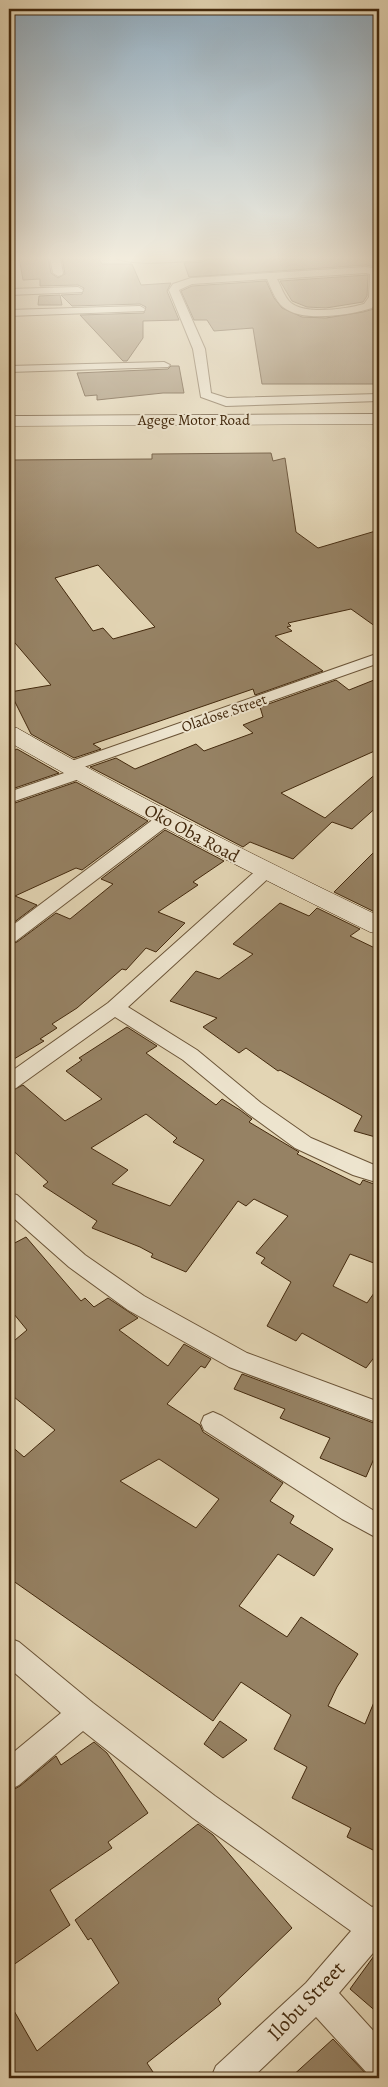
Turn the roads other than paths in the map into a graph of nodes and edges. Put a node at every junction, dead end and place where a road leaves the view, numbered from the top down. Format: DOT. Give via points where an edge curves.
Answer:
graph roads {
  1 [pos="200,354"];
  2 [pos="164,365"];
  3 [pos="9,369"];
  4 [pos="379,398"];
  5 [pos="379,410"];
  6 [pos="9,411"];
  7 [pos="379,419"];
  8 [pos="9,421"];
  9 [pos="379,658"];
  10 [pos="9,735"];
  11 [pos="74,770"];
  12 [pos="9,798"];
  13 [pos="165,818"];
  14 [pos="266,871"];
  15 [pos="379,926"];
  16 [pos="9,937"];
  17 [pos="115,1008"];
  18 [pos="9,1083"];
  19 [pos="379,1175"];
  20 [pos="9,1201"];
  21 [pos="379,1412"];
  22 [pos="213,1423"];
  23 [pos="379,1527"];
  24 [pos="9,1651"];
  25 [pos="83,1713"];
  26 [pos="9,1775"];
  27 [pos="377,1924"];
  28 [pos="317,1994"];
  29 [pos="379,2061"];
  30 [pos="228,2078"];
  1 -- 4 [label="street" via="205,395 226,402"];
  2 -- 3 [label="street"];
  5 -- 6 [label="main road, Agege Motor Road"];
  7 -- 8 [label="main road, Agege Motor Road"];
  9 -- 11 [label="street, Oladose Street"];
  10 -- 11 [label="main road, Oko Oba Road"];
  11 -- 12 [label="street, Oladose Street"];
  11 -- 13 [label="main road, Oko Oba Road"];
  13 -- 14 [label="main road, Oko Oba Road"];
  13 -- 16 [label="street"];
  14 -- 15 [label="main road, Oko Oba Road"];
  14 -- 17 [label="street"];
  17 -- 18 [label="street"];
  17 -- 19 [label="street" via="190,1055 303,1143"];
  20 -- 21 [label="street" via="77,1261 136,1303 238,1360"];
  22 -- 23 [label="street"];
  24 -- 25 [label="street"];
  25 -- 26 [label="street"];
  25 -- 27 [label="street" via="204,1807"];
  27 -- 28 [label="street, Ilobu Street"];
  28 -- 29 [label="street"];
  28 -- 30 [label="street, Ilobu Street"];
}
